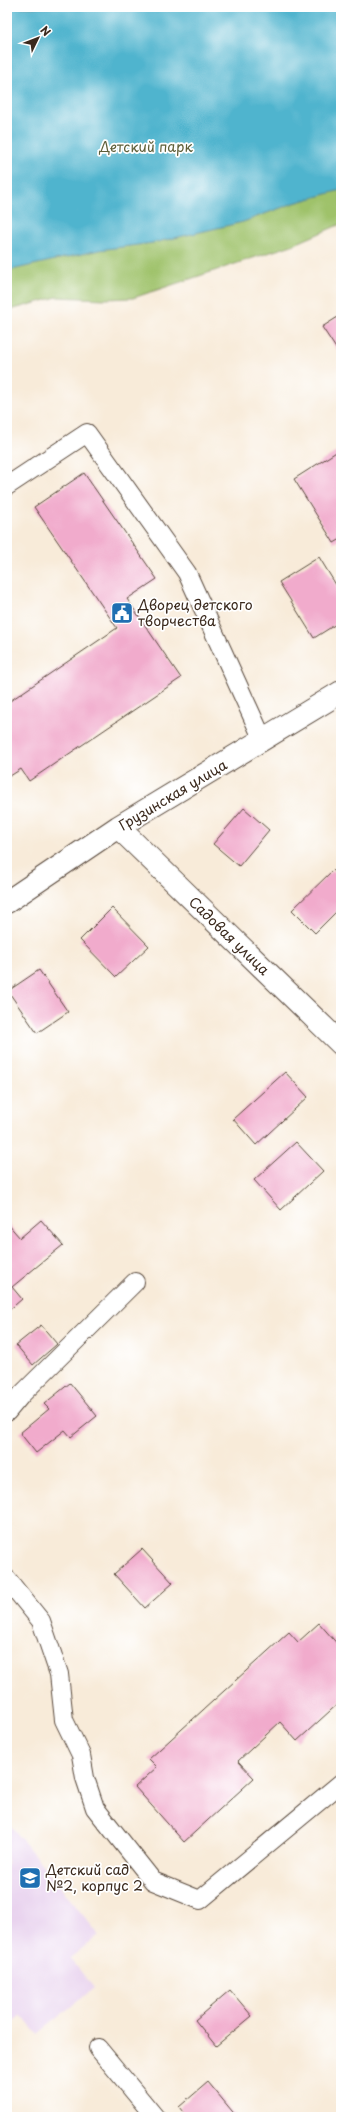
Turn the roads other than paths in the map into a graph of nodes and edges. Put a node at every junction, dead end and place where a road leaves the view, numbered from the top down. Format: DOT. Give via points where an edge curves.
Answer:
graph roads {
  1 [pos="7,486"];
  2 [pos="341,692"];
  3 [pos="263,740"];
  4 [pos="118,827"];
  5 [pos="7,902"];
  6 [pos="341,1044"];
  7 [pos="135,1282"];
  8 [pos="7,1412"];
  9 [pos="7,1579"];
  10 [pos="341,1783"];
  11 [pos="98,2048"];
  12 [pos="155,2117"];
  1 -- 3 [label="lane" via="87,433 187,573"];
  2 -- 3 [label="street, Грузинская улица"];
  3 -- 4 [label="street, Грузинская улица"];
  4 -- 5 [label="street, Грузинская улица"];
  4 -- 6 [label="street, Садовая улица"];
  7 -- 8 [label="lane"];
  9 -- 10 [label="lane" via="41,1622 59,1674 64,1720 81,1755 85,1778 95,1808 153,1881 200,1900"];
  11 -- 12 [label="lane"];
}
